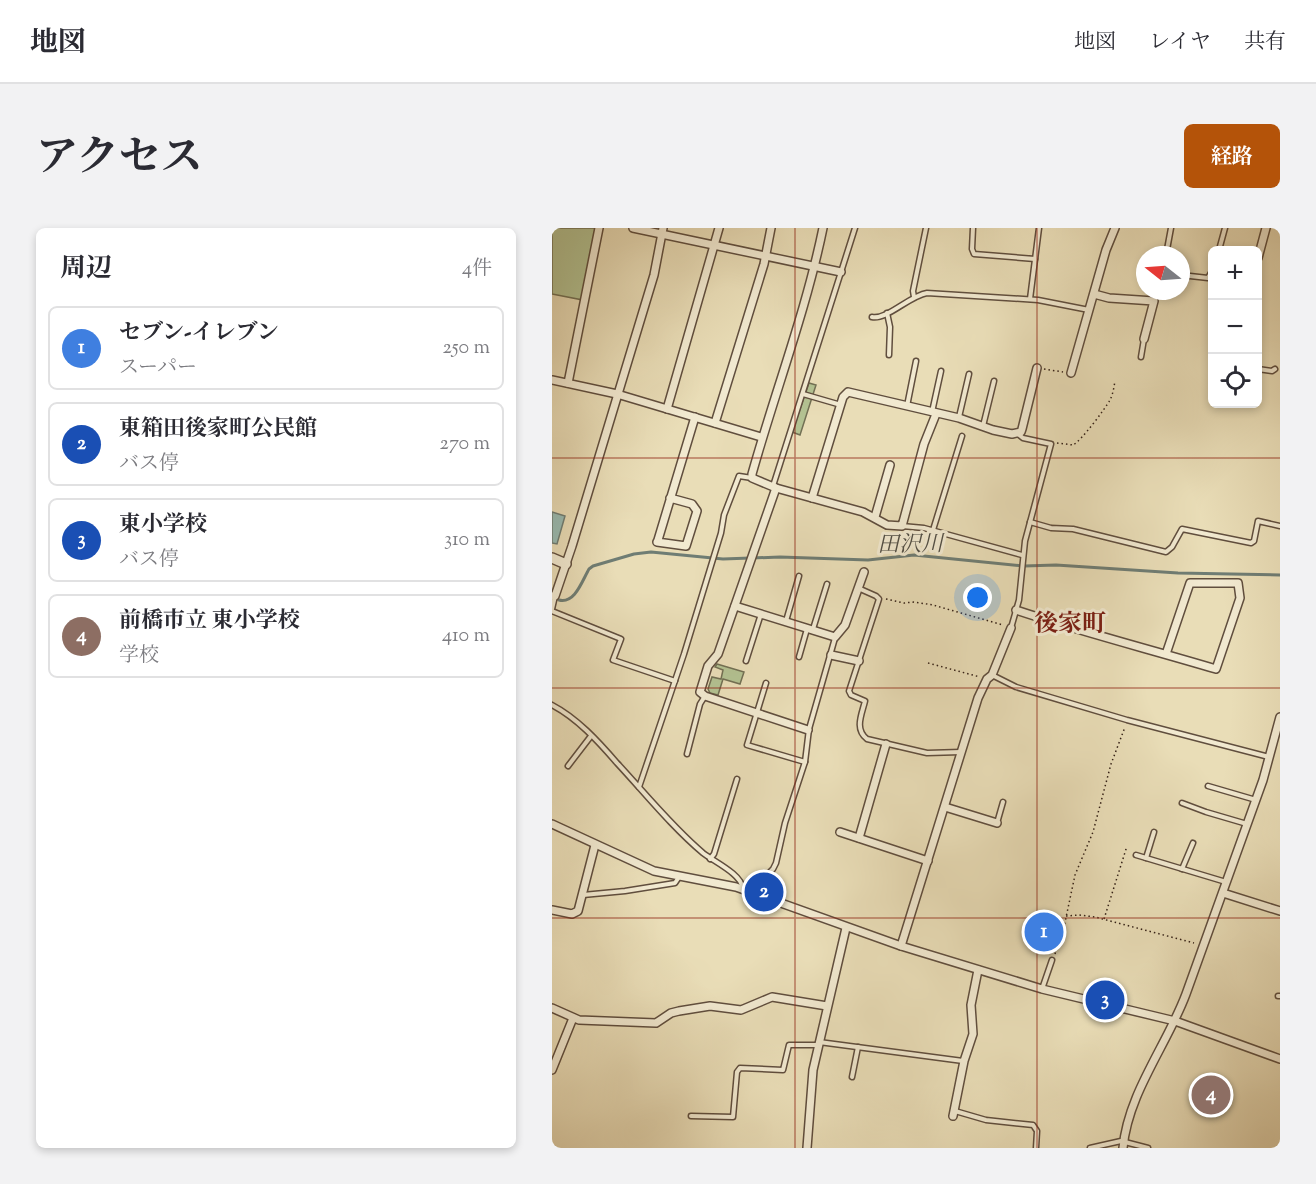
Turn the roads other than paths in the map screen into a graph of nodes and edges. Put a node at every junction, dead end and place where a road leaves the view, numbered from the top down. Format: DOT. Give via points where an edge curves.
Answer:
graph roads {
  1 [pos="599,228"];
  2 [pos="633,228"];
  3 [pos="719,228"];
  4 [pos="771,228"];
  5 [pos="823,228"];
  6 [pos="855,228"];
  7 [pos="926,228"];
  8 [pos="973,228"];
  9 [pos="1039,228"];
  10 [pos="1115,228"];
  11 [pos="1171,228"];
  12 [pos="1225,228"];
  13 [pos="1266,228"];
  14 [pos="663,231"];
  15 [pos="716,245"];
  16 [pos="1168,246"];
  17 [pos="1220,246"];
  18 [pos="1261,246"];
  19 [pos="765,256"];
  20 [pos="1035,259"];
  21 [pos="814,266"];
  22 [pos="841,272"];
  23 [pos="1190,276"];
  24 [pos="1208,278"];
  25 [pos="1094,294"];
  26 [pos="914,297"];
  27 [pos="1030,299"];
  28 [pos="1090,310"];
  29 [pos="887,313"];
  30 [pos="872,317"];
  31 [pos="1144,339"];
  32 [pos="889,355"];
  33 [pos="1141,357"];
  34 [pos="916,361"];
  35 [pos="1037,368"];
  36 [pos="1275,369"];
  37 [pos="1262,370"];
  38 [pos="941,371"];
  39 [pos="1071,373"];
  40 [pos="969,374"];
  41 [pos="552,380"];
  42 [pos="994,381"];
  43 [pos="567,383"];
  44 [pos="617,394"];
  45 [pos="802,394"];
  46 [pos="841,405"];
  47 [pos="907,406"];
  48 [pos="667,409"];
  49 [pos="934,413"];
  50 [pos="695,417"];
  51 [pos="959,418"];
  52 [pos="715,423"];
  53 [pos="983,426"];
  54 [pos="1018,434"];
  55 [pos="962,436"];
  56 [pos="762,437"];
  57 [pos="890,465"];
  58 [pos="752,478"];
  59 [pos="774,487"];
  60 [pos="670,498"];
  61 [pos="812,498"];
  62 [pos="875,517"];
  63 [pos="1030,522"];
  64 [pos="902,526"];
  65 [pos="1280,526"];
  66 [pos="933,530"];
  67 [pos="1022,555"];
  68 [pos="552,558"];
  69 [pos="566,564"];
  70 [pos="864,572"];
  71 [pos="800,576"];
  72 [pos="827,584"];
  73 [pos="858,588"];
  74 [pos="553,596"];
  75 [pos="735,606"];
  76 [pos="552,610"];
  77 [pos="1016,610"];
  78 [pos="761,614"];
  79 [pos="785,622"];
  80 [pos="1011,627"];
  81 [pos="810,630"];
  82 [pos="835,637"];
  83 [pos="1166,654"];
  84 [pos="831,655"];
  85 [pos="799,657"];
  86 [pos="746,661"];
  87 [pos="859,661"];
  88 [pos="990,677"];
  89 [pos="675,681"];
  90 [pos="766,683"];
  91 [pos="705,696"];
  92 [pos="552,705"];
  93 [pos="757,713"];
  94 [pos="1280,717"];
  95 [pos="808,730"];
  96 [pos="1278,730"];
  97 [pos="591,736"];
  98 [pos="886,744"];
  99 [pos="962,752"];
  100 [pos="687,754"];
  101 [pos="1270,757"];
  102 [pos="805,762"];
  103 [pos="568,766"];
  104 [pos="737,779"];
  105 [pos="1208,786"];
  106 [pos="639,787"];
  107 [pos="1256,800"];
  108 [pos="1003,802"];
  109 [pos="1182,803"];
  110 [pos="945,807"];
  111 [pos="997,823"];
  112 [pos="552,824"];
  113 [pos="1248,825"];
  114 [pos="840,832"];
  115 [pos="1154,832"];
  116 [pos="859,838"];
  117 [pos="1193,843"];
  118 [pos="595,845"];
  119 [pos="1136,855"];
  120 [pos="1146,858"];
  121 [pos="710,859"];
  122 [pos="928,861"];
  123 [pos="1182,868"];
  124 [pos="679,877"];
  125 [pos="1227,882"];
  126 [pos="742,889"];
  127 [pos="751,892"];
  128 [pos="1223,892"];
  129 [pos="582,895"];
  130 [pos="552,910"];
  131 [pos="1280,911"];
  132 [pos="846,928"];
  133 [pos="901,946"];
  134 [pos="1052,960"];
  135 [pos="978,970"];
  136 [pos="1042,989"];
  137 [pos="827,1006"];
  138 [pos="552,1008"];
  139 [pos="573,1018"];
  140 [pos="1175,1021"];
  141 [pos="819,1043"];
  142 [pos="858,1047"];
  143 [pos="1280,1059"];
  144 [pos="964,1061"];
  145 [pos="552,1070"];
  146 [pos="852,1077"];
  147 [pos="954,1113"];
  148 [pos="691,1116"];
  149 [pos="1123,1144"];
  150 [pos="807,1148"];
  151 [pos="1036,1148"];
  152 [pos="1090,1148"];
  153 [pos="1148,1148"];
  1 -- 43 [label="street"];
  2 -- 14 [label="street"];
  3 -- 15 [label="street"];
  4 -- 19 [label="street"];
  5 -- 21 [label="street"];
  6 -- 22 [label="lane"];
  7 -- 26 [label="lane"];
  8 -- 20 [label="lane" via="974,254"];
  9 -- 20 [label="lane"];
  10 -- 25 [label="street"];
  11 -- 16 [label="lane"];
  12 -- 17 [label="lane"];
  13 -- 18 [label="street"];
  14 -- 15 [label="street"];
  14 -- 44 [label="street" via="654,275"];
  15 -- 19 [label="street"];
  15 -- 48 [label="street"];
  19 -- 21 [label="street"];
  19 -- 52 [label="street"];
  20 -- 27 [label="lane"];
  21 -- 22 [label="street"];
  21 -- 56 [label="street"];
  22 -- 45 [label="lane"];
  23 -- 24 [label="lane"];
  25 -- 28 [label="street"];
  25 -- 31 [label="street" via="1154,301"];
  26 -- 27 [label="lane" via="927,293"];
  26 -- 29 [label="lane"];
  27 -- 28 [label="lane"];
  28 -- 39 [label="street"];
  29 -- 30 [label="lane"];
  29 -- 32 [label="lane"];
  31 -- 33 [label="lane"];
  34 -- 47 [label="lane"];
  35 -- 54 [label="street"];
  36 -- 37 [label="lane"];
  38 -- 49 [label="lane"];
  40 -- 51 [label="lane"];
  41 -- 43 [label="street"];
  42 -- 53 [label="lane"];
  43 -- 44 [label="street"];
  44 -- 48 [label="street"];
  44 -- 69 [label="street"];
  45 -- 46 [label="lane"];
  45 -- 59 [label="lane"];
  46 -- 47 [label="street" via="845,394 851,392"];
  46 -- 61 [label="street"];
  47 -- 49 [label="street"];
  48 -- 50 [label="street"];
  49 -- 51 [label="street"];
  49 -- 64 [label="street"];
  50 -- 52 [label="street"];
  50 -- 60 [label="street"];
  51 -- 53 [label="street"];
  52 -- 56 [label="street"];
  53 -- 54 [label="street"];
  54 -- 63 [label="lane" via="1050,443"];
  55 -- 66 [label="lane"];
  56 -- 58 [label="street"];
  57 -- 62 [label="street"];
  58 -- 59 [label="street"];
  58 -- 89 [label="lane" via="738,478"];
  59 -- 61 [label="street"];
  59 -- 75 [label="street"];
  60 -- 60 [label="street" via="657,542 686,546 697,511 692,504"];
  61 -- 62 [label="street"];
  62 -- 64 [label="street" via="887,525"];
  63 -- 65 [label="lane" via="1166,552 1182,529 1251,543 1258,521"];
  63 -- 67 [label="lane"];
  64 -- 66 [label="lane"];
  66 -- 67 [label="lane"];
  67 -- 77 [label="lane"];
  68 -- 69 [label="street"];
  69 -- 74 [label="street"];
  70 -- 73 [label="street"];
  71 -- 79 [label="lane"];
  72 -- 81 [label="lane"];
  73 -- 82 [label="street" via="845,625"];
  73 -- 87 [label="lane" via="879,598"];
  74 -- 76 [label="lane"];
  75 -- 78 [label="street"];
  75 -- 91 [label="street" via="700,689"];
  76 -- 89 [label="lane" via="621,639 613,660"];
  77 -- 80 [label="lane"];
  77 -- 83 [label="street"];
  78 -- 79 [label="street"];
  78 -- 86 [label="lane"];
  79 -- 81 [label="street"];
  80 -- 88 [label="street"];
  81 -- 82 [label="street"];
  81 -- 85 [label="lane"];
  82 -- 84 [label="lane"];
  83 -- 83 [label="street" via="1216,669 1240,598 1238,583 1190,583"];
  84 -- 87 [label="street"];
  84 -- 95 [label="lane"];
  87 -- 98 [label="lane" via="849,691 865,701 859,720 862,735"];
  88 -- 99 [label="street" via="978,698"];
  88 -- 101 [label="lane" via="1127,720"];
  89 -- 106 [label="lane"];
  90 -- 93 [label="lane"];
  91 -- 93 [label="street"];
  91 -- 100 [label="lane"];
  92 -- 97 [label="lane" via="570,715"];
  93 -- 95 [label="street"];
  93 -- 102 [label="lane" via="747,745"];
  94 -- 96 [label="street"];
  95 -- 102 [label="lane"];
  96 -- 101 [label="street"];
  97 -- 103 [label="lane"];
  97 -- 106 [label="lane"];
  98 -- 99 [label="lane" via="927,753"];
  98 -- 116 [label="street"];
  99 -- 110 [label="street"];
  101 -- 107 [label="street"];
  102 -- 127 [label="lane" via="775,866"];
  104 -- 121 [label="lane"];
  105 -- 107 [label="lane"];
  106 -- 121 [label="lane"];
  107 -- 113 [label="street"];
  108 -- 111 [label="lane"];
  109 -- 113 [label="lane"];
  110 -- 111 [label="street"];
  110 -- 122 [label="street"];
  112 -- 118 [label="street"];
  113 -- 125 [label="street"];
  114 -- 116 [label="street"];
  115 -- 120 [label="lane"];
  116 -- 122 [label="street"];
  117 -- 123 [label="lane"];
  118 -- 124 [label="street" via="654,871"];
  118 -- 129 [label="street"];
  119 -- 120 [label="lane"];
  120 -- 123 [label="lane"];
  121 -- 126 [label="lane" via="733,874"];
  122 -- 133 [label="street"];
  123 -- 125 [label="lane"];
  124 -- 126 [label="street"];
  124 -- 129 [label="lane" via="675,883 649,888"];
  125 -- 128 [label="street"];
  126 -- 127 [label="street"];
  127 -- 132 [label="street"];
  128 -- 131 [label="street"];
  128 -- 140 [label="street"];
  129 -- 130 [label="street" via="574,914"];
  132 -- 133 [label="street"];
  132 -- 137 [label="street"];
  133 -- 135 [label="street"];
  134 -- 136 [label="lane"];
  135 -- 136 [label="street"];
  135 -- 144 [label="street" via="970,1005 973,1034"];
  136 -- 140 [label="street"];
  137 -- 139 [label="street" via="772,997 741,1010 710,1006 679,1011 656,1023"];
  137 -- 141 [label="street"];
  138 -- 139 [label="street"];
  139 -- 145 [label="street"];
  140 -- 143 [label="street"];
  140 -- 149 [label="street" via="1141,1088"];
  141 -- 142 [label="lane"];
  141 -- 148 [label="lane" via="789,1045 783,1070 740,1068 733,1117"];
  141 -- 150 [label="street"];
  142 -- 144 [label="lane"];
  142 -- 146 [label="lane"];
  144 -- 147 [label="street"];
  147 -- 151 [label="lane" via="1033,1125 1037,1131"];
  149 -- 152 [label="lane"];
  149 -- 153 [label="lane"];
}
